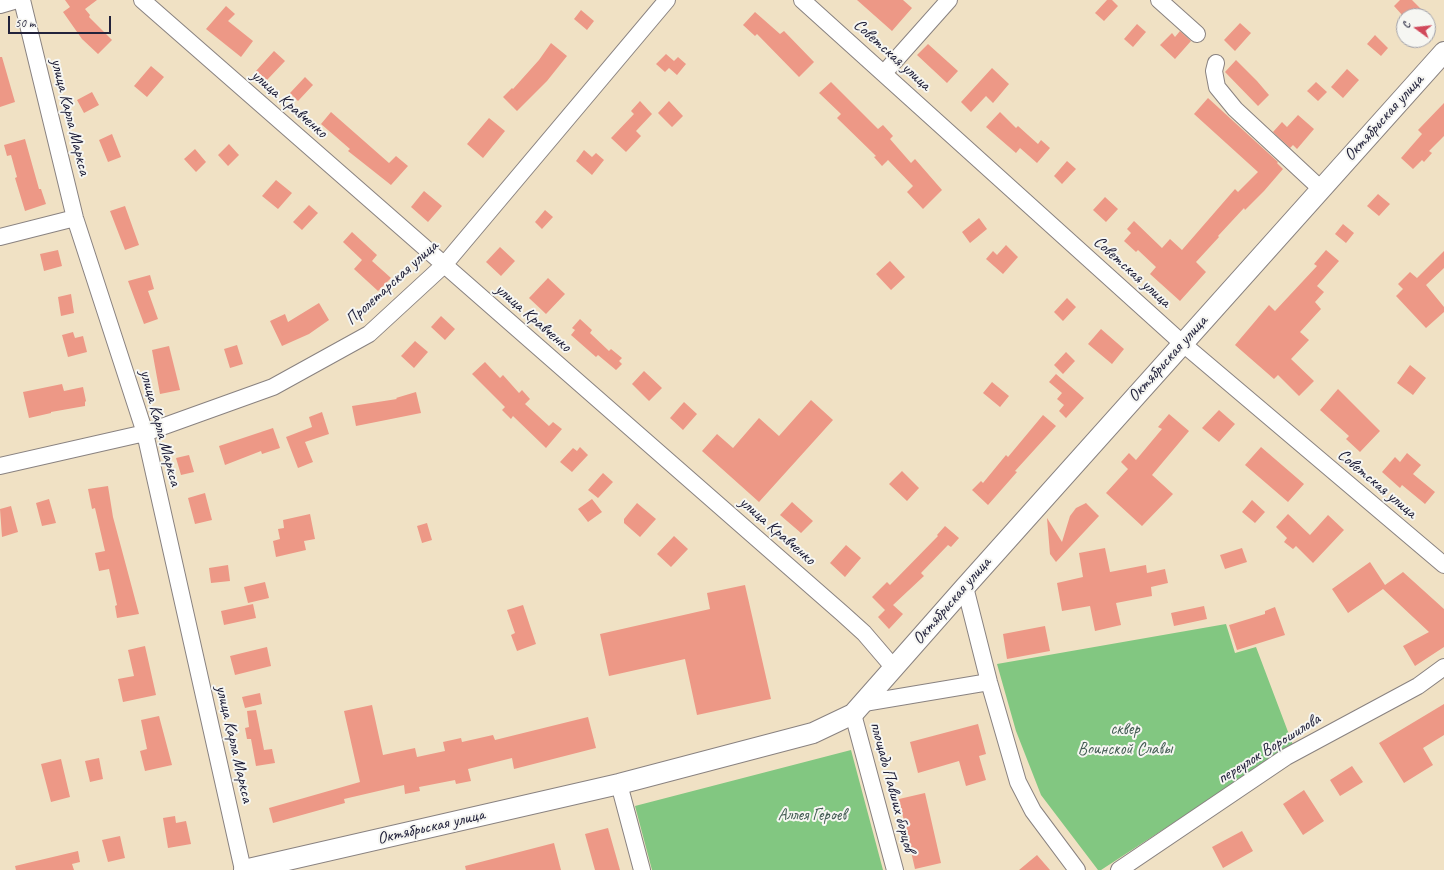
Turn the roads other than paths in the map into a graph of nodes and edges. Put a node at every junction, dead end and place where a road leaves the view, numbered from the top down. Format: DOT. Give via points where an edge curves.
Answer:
graph roads {
  1 [pos="17,0"];
  2 [pos="22,0"];
  3 [pos="142,0"];
  4 [pos="667,0"];
  5 [pos="802,0"];
  6 [pos="949,0"];
  7 [pos="1159,0"];
  8 [pos="0,5"];
  9 [pos="1197,34"];
  10 [pos="1444,52"];
  11 [pos="1216,63"];
  12 [pos="884,73"];
  13 [pos="1321,189"];
  14 [pos="75,218"];
  15 [pos="0,238"];
  16 [pos="444,265"];
  17 [pos="1182,343"];
  18 [pos="145,433"];
  19 [pos="0,466"];
  20 [pos="1444,565"];
  21 [pos="964,587"];
  22 [pos="1444,667"];
  23 [pos="894,668"];
  24 [pos="989,682"];
  25 [pos="858,708"];
  26 [pos="619,784"];
  27 [pos="244,870"];
  28 [pos="642,870"];
  29 [pos="895,870"];
  30 [pos="1077,870"];
  31 [pos="1119,870"];
  1 -- 8 [label="street"];
  2 -- 14 [label="street, улица Карла Маркса"];
  3 -- 16 [label="street, улица Кравченко"];
  4 -- 16 [label="street, Пролетарская улица"];
  5 -- 12 [label="street, Советская улица"];
  6 -- 12 [label="street"];
  7 -- 9 [label="street"];
  10 -- 13 [label="main road, Октябрьская улица"];
  11 -- 13 [label="street" via="1214,71 1217,87 1235,109"];
  12 -- 17 [label="street, Советская улица"];
  13 -- 17 [label="main road, Октябрьская улица"];
  14 -- 15 [label="street"];
  14 -- 18 [label="street, улица Карла Маркса"];
  16 -- 18 [label="street, Пролетарская улица" via="369,334 273,387"];
  16 -- 23 [label="street, улица Кравченко" via="843,614 864,633"];
  17 -- 20 [label="street, Советская улица"];
  17 -- 21 [label="main road, Октябрьская улица"];
  18 -- 19 [label="street, Пролетарская улица"];
  18 -- 27 [label="street, улица Карла Маркса"];
  21 -- 23 [label="main road, Октябрьская улица"];
  21 -- 24 [label="street"];
  22 -- 31 [label="street, переулок Ворошилова" via="1418,686 1286,757"];
  23 -- 25 [label="main road, Октябрьская улица"];
  24 -- 25 [label="street"];
  24 -- 30 [label="street" via="1018,782 1033,810"];
  25 -- 26 [label="main road, Октябрьская улица" via="813,733"];
  25 -- 29 [label="street, площадь Павших борцов"];
  26 -- 27 [label="main road, Октябрьская улица"];
  26 -- 28 [label="street"];
}
